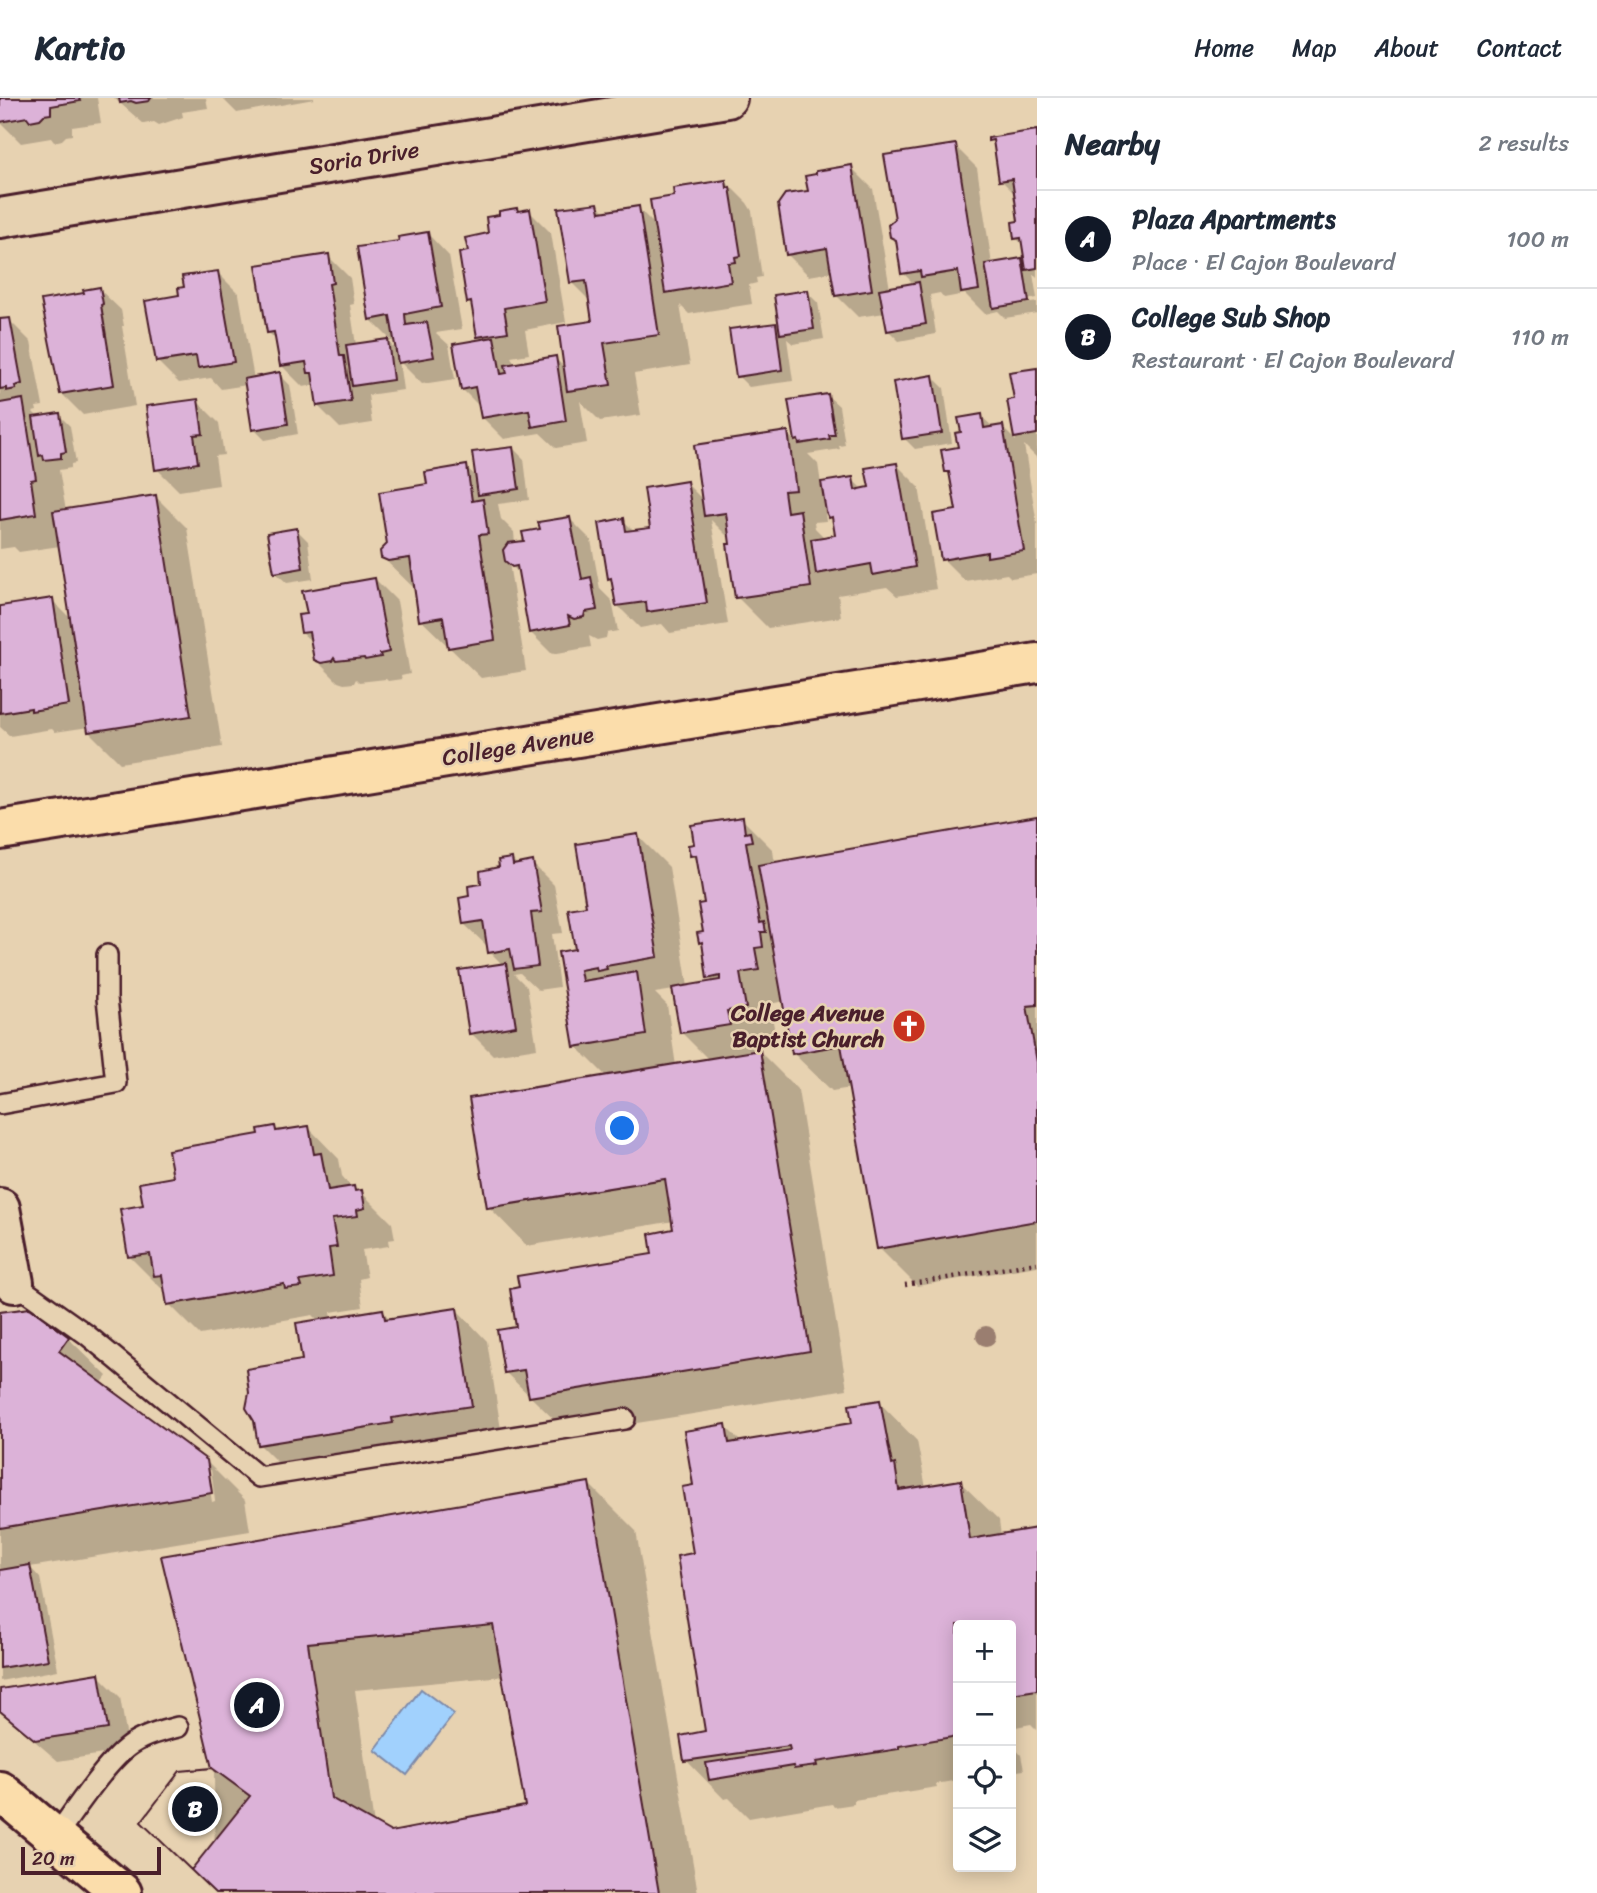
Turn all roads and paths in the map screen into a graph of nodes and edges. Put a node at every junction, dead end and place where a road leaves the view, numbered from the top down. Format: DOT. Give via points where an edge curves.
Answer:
graph roads {
  1 [pos="727,98"];
  2 [pos="0,218"];
  3 [pos="1037,663"];
  4 [pos="0,830"];
  5 [pos="107,955"];
  6 [pos="0,1104"];
  7 [pos="0,1208"];
  8 [pos="1037,1263"];
  9 [pos="14,1283"];
  10 [pos="905,1284"];
  11 [pos="625,1419"];
  12 [pos="178,1727"];
  13 [pos="0,1791"];
  14 [pos="55,1837"];
  15 [pos="122,1893"];
  1 -- 2 [label="street, Soria Drive"];
  3 -- 4 [label="main road, College Avenue"];
  5 -- 6 [label="lane" via="116,1083"];
  7 -- 9 [label="street"];
  8 -- 10 [label="path"];
  9 -- 11 [label="lane" via="86,1334 259,1477"];
  12 -- 14 [label="lane" via="129,1746"];
  13 -- 14 [label="main road"];
  14 -- 15 [label="main road"];
}
